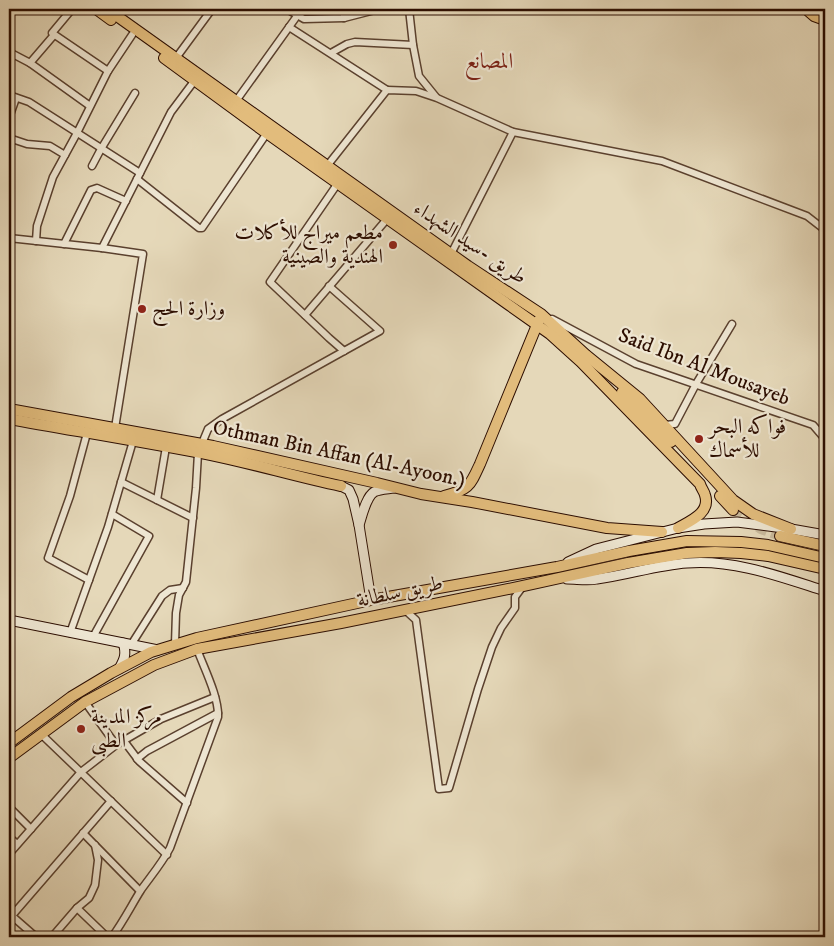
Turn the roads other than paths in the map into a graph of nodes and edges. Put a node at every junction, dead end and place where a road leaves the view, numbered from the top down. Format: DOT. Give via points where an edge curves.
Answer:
graph roads {
  1 [pos="72,9"];
  2 [pos="96,9"];
  3 [pos="212,9"];
  4 [pos="287,9"];
  5 [pos="344,9"];
  6 [pos="379,9"];
  7 [pos="409,9"];
  8 [pos="797,9"];
  9 [pos="115,11"];
  10 [pos="813,11"];
  11 [pos="825,12"];
  12 [pos="297,16"];
  13 [pos="344,18"];
  14 [pos="825,20"];
  15 [pos="290,27"];
  16 [pos="54,35"];
  17 [pos="132,35"];
  18 [pos="413,44"];
  19 [pos="9,52"];
  20 [pos="331,53"];
  21 [pos="176,58"];
  22 [pos="30,63"];
  23 [pos="108,71"];
  24 [pos="195,80"];
  25 [pos="387,90"];
  26 [pos="135,93"];
  27 [pos="9,95"];
  28 [pos="16,98"];
  29 [pos="437,98"];
  30 [pos="236,101"];
  31 [pos="90,106"];
  32 [pos="9,118"];
  33 [pos="513,132"];
  34 [pos="77,133"];
  35 [pos="267,133"];
  36 [pos="9,138"];
  37 [pos="100,149"];
  38 [pos="65,155"];
  39 [pos="92,166"];
  40 [pos="327,166"];
  41 [pos="138,176"];
  42 [pos="338,184"];
  43 [pos="126,201"];
  44 [pos="387,219"];
  45 [pos="825,230"];
  46 [pos="9,238"];
  47 [pos="36,241"];
  48 [pos="64,244"];
  49 [pos="102,248"];
  50 [pos="451,254"];
  51 [pos="330,286"];
  52 [pos="541,314"];
  53 [pos="305,315"];
  54 [pos="732,324"];
  55 [pos="537,325"];
  56 [pos="344,351"];
  57 [pos="586,355"];
  58 [pos="696,384"];
  59 [pos="9,409"];
  60 [pos="9,419"];
  61 [pos="664,425"];
  62 [pos="115,428"];
  63 [pos="87,433"];
  64 [pos="825,439"];
  65 [pos="133,441"];
  66 [pos="166,447"];
  67 [pos="200,448"];
  68 [pos="121,482"];
  69 [pos="341,486"];
  70 [pos="396,487"];
  71 [pos="441,497"];
  72 [pos="157,500"];
  73 [pos="733,510"];
  74 [pos="112,514"];
  75 [pos="193,518"];
  76 [pos="359,525"];
  77 [pos="678,528"];
  78 [pos="791,528"];
  79 [pos="662,532"];
  80 [pos="825,535"];
  81 [pos="780,536"];
  82 [pos="825,546"];
  83 [pos="825,558"];
  84 [pos="557,567"];
  85 [pos="825,569"];
  86 [pos="557,578"];
  87 [pos="89,580"];
  88 [pos="523,586"];
  89 [pos="183,588"];
  90 [pos="825,591"];
  91 [pos="370,600"];
  92 [pos="405,610"];
  93 [pos="9,620"];
  94 [pos="70,633"];
  95 [pos="93,637"];
  96 [pos="127,644"];
  97 [pos="175,644"];
  98 [pos="197,649"];
  99 [pos="158,650"];
  100 [pos="119,669"];
  101 [pos="215,697"];
  102 [pos="85,702"];
  103 [pos="218,713"];
  104 [pos="42,734"];
  105 [pos="124,741"];
  106 [pos="9,743"];
  107 [pos="116,745"];
  108 [pos="9,758"];
  109 [pos="137,759"];
  110 [pos="80,772"];
  111 [pos="111,801"];
  112 [pos="187,803"];
  113 [pos="9,807"];
  114 [pos="31,829"];
  115 [pos="84,833"];
  116 [pos="9,837"];
  117 [pos="17,844"];
  118 [pos="95,845"];
  119 [pos="9,854"];
  120 [pos="167,854"];
  121 [pos="140,891"];
  122 [pos="77,908"];
  123 [pos="10,918"];
  124 [pos="36,937"];
  125 [pos="52,937"];
  126 [pos="107,937"];
  127 [pos="112,937"];
  1 -- 16 [label="street" via="52,33"];
  2 -- 17 [label="main road, طريق -سيد الشهداء"];
  3 -- 21 [label="street"];
  4 -- 12 [label="street"];
  5 -- 13 [label="street"];
  6 -- 13 [label="street"];
  7 -- 18 [label="street"];
  8 -- 10 [label="main road"];
  9 -- 21 [label="main road, طريق -سيد الشهداء"];
  10 -- 11 [label="main road"];
  10 -- 14 [label="main road"];
  12 -- 13 [label="street" via="304,19"];
  12 -- 15 [label="street"];
  15 -- 20 [label="street"];
  15 -- 30 [label="street"];
  16 -- 22 [label="street"];
  16 -- 23 [label="street"];
  17 -- 23 [label="street"];
  17 -- 24 [label="main road, طريق -سيد الشهداء"];
  18 -- 20 [label="street" via="355,42"];
  18 -- 29 [label="street" via="419,76"];
  19 -- 22 [label="street"];
  20 -- 25 [label="street"];
  21 -- 30 [label="main road, طريق -سيد الشهداء"];
  22 -- 31 [label="street"];
  23 -- 31 [label="street"];
  24 -- 35 [label="main road, طريق -سيد الشهداء"];
  24 -- 41 [label="street" via="171,112"];
  25 -- 29 [label="street" via="416,91"];
  25 -- 40 [label="street"];
  26 -- 37 [label="street"];
  27 -- 28 [label="street"];
  28 -- 32 [label="street"];
  28 -- 34 [label="street" via="29,102"];
  29 -- 33 [label="street"];
  30 -- 40 [label="main road, طريق -سيد الشهداء"];
  31 -- 34 [label="street"];
  33 -- 45 [label="street" via="662,161 807,216"];
  33 -- 50 [label="street"];
  34 -- 37 [label="street"];
  34 -- 38 [label="street"];
  35 -- 41 [label="street" via="202,228"];
  35 -- 42 [label="main road, طريق -سيد الشهداء"];
  36 -- 38 [label="street" via="26,144 50,146"];
  37 -- 39 [label="street"];
  37 -- 41 [label="street"];
  38 -- 47 [label="street" via="53,178 37,226"];
  40 -- 50 [label="main road, طريق -سيد الشهداء"];
  41 -- 43 [label="street"];
  42 -- 44 [label="main road, طريق -سيد الشهداء"];
  42 -- 53 [label="street" via="270,282"];
  43 -- 48 [label="street" via="97,188 91,190"];
  43 -- 49 [label="street"];
  44 -- 51 [label="street"];
  44 -- 55 [label="main road, طريق -سيد الشهداء"];
  46 -- 47 [label="street"];
  47 -- 48 [label="street"];
  48 -- 49 [label="street"];
  49 -- 62 [label="street" via="143,254"];
  50 -- 52 [label="main road, طريق -سيد الشهداء"];
  51 -- 53 [label="street"];
  51 -- 56 [label="street" via="380,331"];
  52 -- 55 [label="main road"];
  52 -- 57 [label="main road, طريق -سيد الشهداء"];
  52 -- 58 [label="street, Said Ibn Al Mousayeb" via="636,364"];
  53 -- 56 [label="street"];
  54 -- 58 [label="street"];
  55 -- 71 [label="main road" via="471,483 462,491"];
  55 -- 77 [label="main road, طريق -سيد الشهداء" via="581,362 700,484 705,494 704,509 699,516"];
  56 -- 67 [label="street" via="208,428"];
  57 -- 61 [label="main road, طريق -سيد الشهداء" via="640,399"];
  57 -- 73 [label="main road"];
  58 -- 61 [label="street" via="675,424"];
  58 -- 64 [label="street, Said Ibn Al Mousayeb" via="813,425"];
  59 -- 62 [label="main road, Othman Bin Affan (Al-Ayoon.)"];
  60 -- 63 [label="main road, Othman Bin Affan (Al-Ayoon.)"];
  61 -- 78 [label="main road, طريق -سيد الشهداء" via="733,500 753,514"];
  62 -- 67 [label="main road, Othman Bin Affan (Al-Ayoon.)"];
  63 -- 65 [label="main road, Othman Bin Affan (Al-Ayoon.)"];
  63 -- 87 [label="street" via="70,496 48,558"];
  65 -- 66 [label="main road, Othman Bin Affan (Al-Ayoon.)"];
  65 -- 68 [label="street"];
  66 -- 67 [label="main road, Othman Bin Affan (Al-Ayoon.)"];
  66 -- 72 [label="street"];
  67 -- 69 [label="main road, Othman Bin Affan (Al-Ayoon.)"];
  67 -- 70 [label="main road, Othman Bin Affan (Al-Ayoon.)"];
  67 -- 75 [label="street"];
  68 -- 72 [label="street"];
  68 -- 74 [label="street"];
  69 -- 76 [label="main road" via="349,490 354,499"];
  70 -- 71 [label="main road, Othman Bin Affan (Al-Ayoon.)"];
  70 -- 76 [label="main road" via="370,495"];
  71 -- 79 [label="main road, Othman Bin Affan (Al-Ayoon.)" via="607,528"];
  72 -- 75 [label="street"];
  74 -- 87 [label="street"];
  74 -- 95 [label="street" via="149,536"];
  75 -- 89 [label="street"];
  76 -- 91 [label="main road"];
  77 -- 78 [label="main road" via="737,522"];
  77 -- 79 [label="main road"];
  78 -- 80 [label="main road"];
  79 -- 84 [label="main road" via="596,549"];
  81 -- 82 [label="main road"];
  83 -- 84 [label="main road, طريق سلطانة" via="768,545 687,541"];
  84 -- 91 [label="main road, طريق سلطانة"];
  85 -- 86 [label="main road, طريق سلطانة" via="741,552 687,552"];
  86 -- 88 [label="main road, طريق سلطانة"];
  86 -- 90 [label="main road" via="596,580 656,567 707,563 766,573"];
  87 -- 94 [label="street"];
  88 -- 92 [label="main road, طريق سلطانة"];
  88 -- 92 [label="street" via="515,597 515,608 492,647 449,788 438,789 416,620"];
  89 -- 96 [label="street" via="170,590 162,596"];
  89 -- 97 [label="street" via="176,613"];
  91 -- 97 [label="main road, طريق سلطانة"];
  92 -- 98 [label="main road, طريق سلطانة"];
  93 -- 94 [label="main road"];
  94 -- 95 [label="main road"];
  95 -- 96 [label="main road"];
  96 -- 99 [label="main road"];
  96 -- 100 [label="main road"];
  97 -- 99 [label="main road, طريق سلطانة"];
  98 -- 101 [label="street"];
  98 -- 102 [label="main road, طريق سلطانة" via="154,665"];
  99 -- 100 [label="main road, طريق سلطانة"];
  100 -- 106 [label="main road, طريق سلطانة" via="71,697"];
  101 -- 103 [label="street"];
  101 -- 105 [label="street" via="161,719"];
  102 -- 104 [label="main road, طريق سلطانة"];
  102 -- 107 [label="street"];
  103 -- 109 [label="street"];
  103 -- 112 [label="street"];
  104 -- 108 [label="main road, طريق سلطانة"];
  104 -- 110 [label="street"];
  105 -- 107 [label="street"];
  105 -- 109 [label="street"];
  107 -- 110 [label="street"];
  109 -- 112 [label="street"];
  110 -- 111 [label="street"];
  110 -- 114 [label="street"];
  111 -- 115 [label="street"];
  111 -- 120 [label="street"];
  112 -- 120 [label="street"];
  113 -- 114 [label="street"];
  114 -- 117 [label="street"];
  115 -- 118 [label="street"];
  115 -- 123 [label="street"];
  116 -- 117 [label="street"];
  117 -- 119 [label="street"];
  118 -- 121 [label="street"];
  118 -- 122 [label="street" via="98,860 95,885 89,898"];
  120 -- 121 [label="street"];
  121 -- 127 [label="street"];
  122 -- 125 [label="street"];
  122 -- 126 [label="street"];
  123 -- 124 [label="street"];
}
